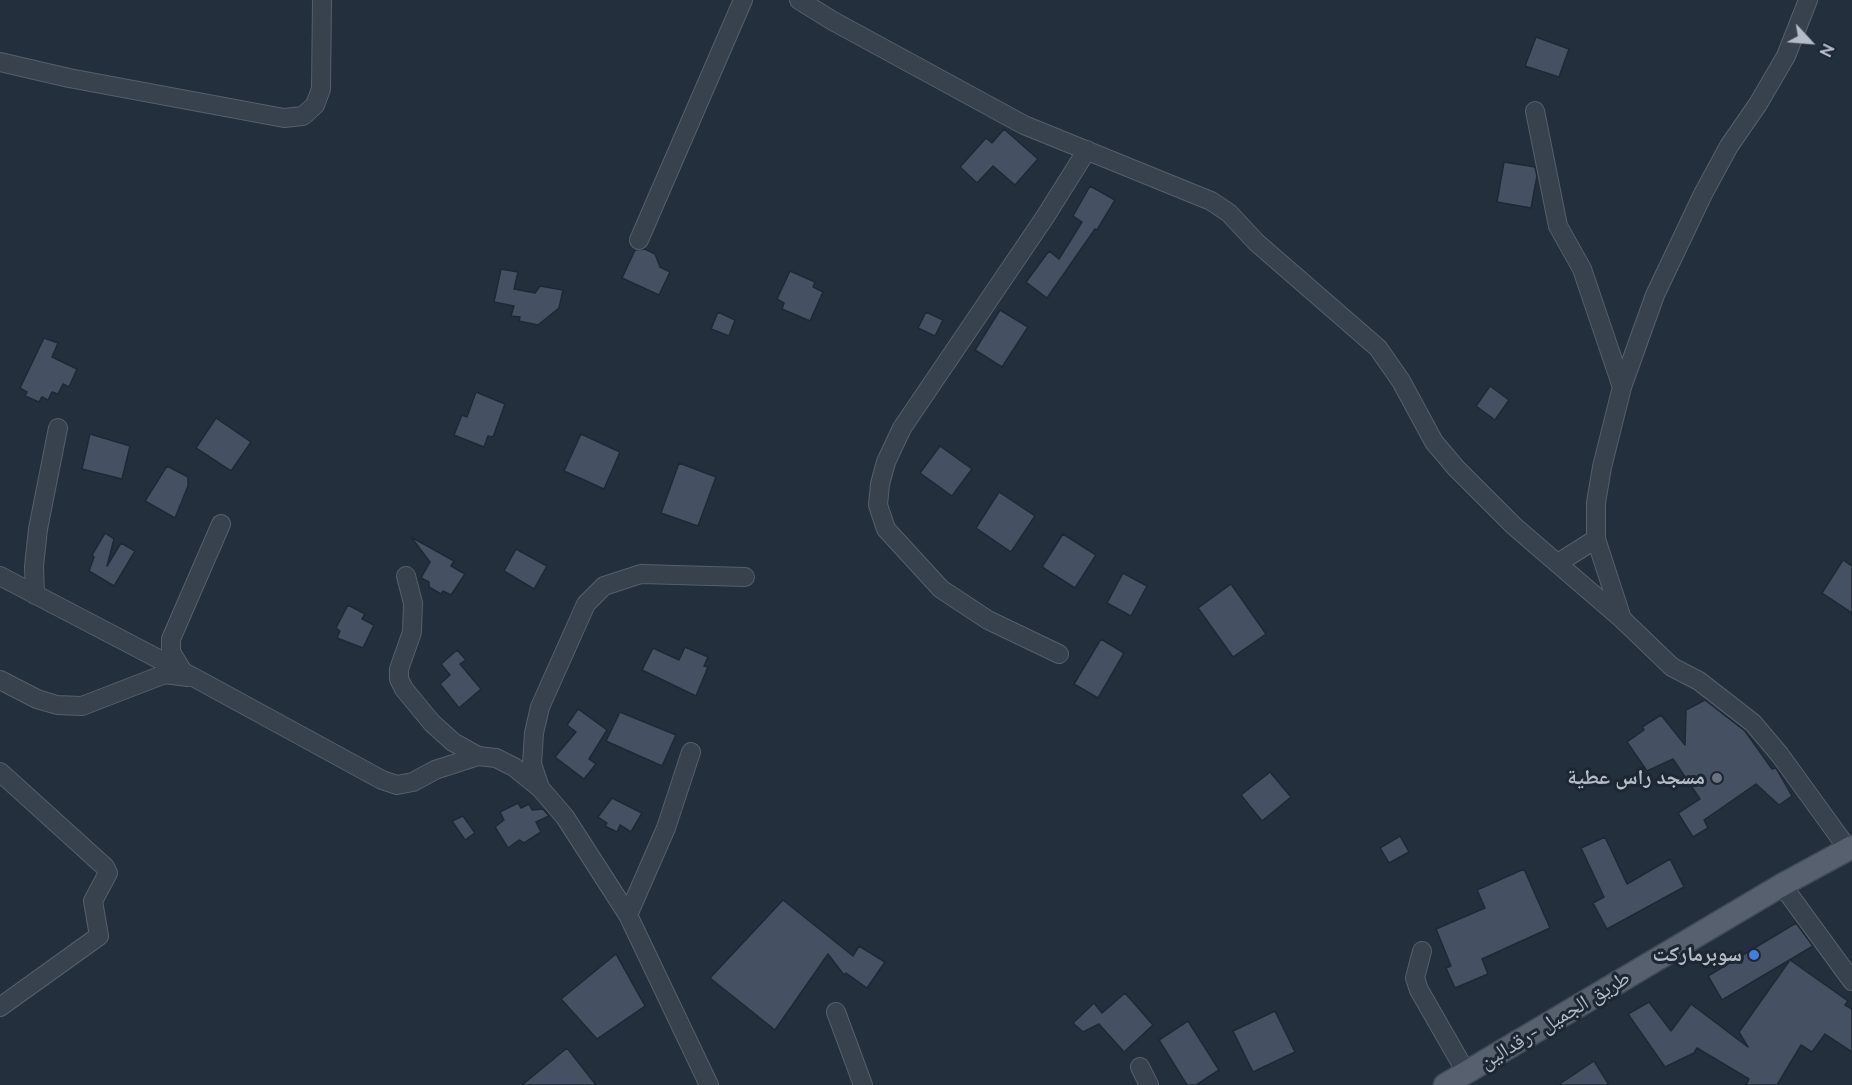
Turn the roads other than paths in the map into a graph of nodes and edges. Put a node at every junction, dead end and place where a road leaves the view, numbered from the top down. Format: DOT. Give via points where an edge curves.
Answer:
graph roads {
  1 [pos="322,0"];
  2 [pos="743,0"];
  3 [pos="799,0"];
  4 [pos="1808,0"];
  5 [pos="0,62"];
  6 [pos="1535,111"];
  7 [pos="1087,150"];
  8 [pos="639,240"];
  9 [pos="1622,387"];
  10 [pos="58,428"];
  11 [pos="221,524"];
  12 [pos="1596,538"];
  13 [pos="1558,563"];
  14 [pos="0,576"];
  15 [pos="406,576"];
  16 [pos="745,577"];
  17 [pos="35,595"];
  18 [pos="1623,619"];
  19 [pos="1059,654"];
  20 [pos="189,675"];
  21 [pos="0,680"];
  22 [pos="691,752"];
  23 [pos="478,756"];
  24 [pos="0,772"];
  25 [pos="540,788"];
  26 [pos="1850,848"];
  27 [pos="1782,885"];
  28 [pos="628,915"];
  29 [pos="1422,951"];
  30 [pos="1852,981"];
  31 [pos="0,1007"];
  32 [pos="836,1012"];
  33 [pos="1140,1067"];
  34 [pos="1466,1072"];
  35 [pos="709,1085"];
  36 [pos="863,1085"];
  37 [pos="1149,1085"];
  38 [pos="1445,1085"];
  1 -- 5 [label="street" via="321,89 315,105 303,116 284,118"];
  2 -- 8 [label="street"];
  3 -- 7 [label="street" via="1024,125"];
  4 -- 9 [label="street" via="1786,56 1703,194 1655,295"];
  6 -- 9 [label="street" via="1558,226 1582,269"];
  7 -- 13 [label="street" via="1211,201 1229,213 1256,242 1378,348 1448,459 1514,526"];
  7 -- 19 [label="street" via="902,428 886,462 878,505 886,529 941,589 988,620"];
  9 -- 12 [label="street" via="1602,467"];
  10 -- 17 [label="street" via="38,529"];
  11 -- 20 [label="street" via="171,639 171,652"];
  12 -- 13 [label="street"];
  12 -- 18 [label="street"];
  13 -- 18 [label="street"];
  14 -- 17 [label="street"];
  15 -- 23 [label="street" via="413,603 412,632 399,679 432,723 453,742"];
  16 -- 25 [label="street" via="641,574 604,586 586,604 540,707 532,764"];
  17 -- 20 [label="street"];
  18 -- 26 [label="street" via="1672,667 1699,681 1753,723"];
  20 -- 21 [label="street" via="165,674 82,706 37,699"];
  20 -- 23 [label="street" via="397,785"];
  22 -- 28 [label="street" via="666,828"];
  23 -- 25 [label="street" via="514,767"];
  24 -- 31 [label="street" via="108,873 93,901 99,936"];
  25 -- 28 [label="street" via="565,816"];
  26 -- 27 [label="main road, طريق الجميل -رقدالين"];
  27 -- 30 [label="street"];
  27 -- 34 [label="main road, طريق الجميل -رقدالين"];
  28 -- 35 [label="street"];
  29 -- 34 [label="street" via="1415,978 1419,990"];
  32 -- 36 [label="street"];
  33 -- 37 [label="street"];
  34 -- 38 [label="main road, طريق الجميل -رقدالين"];
}
